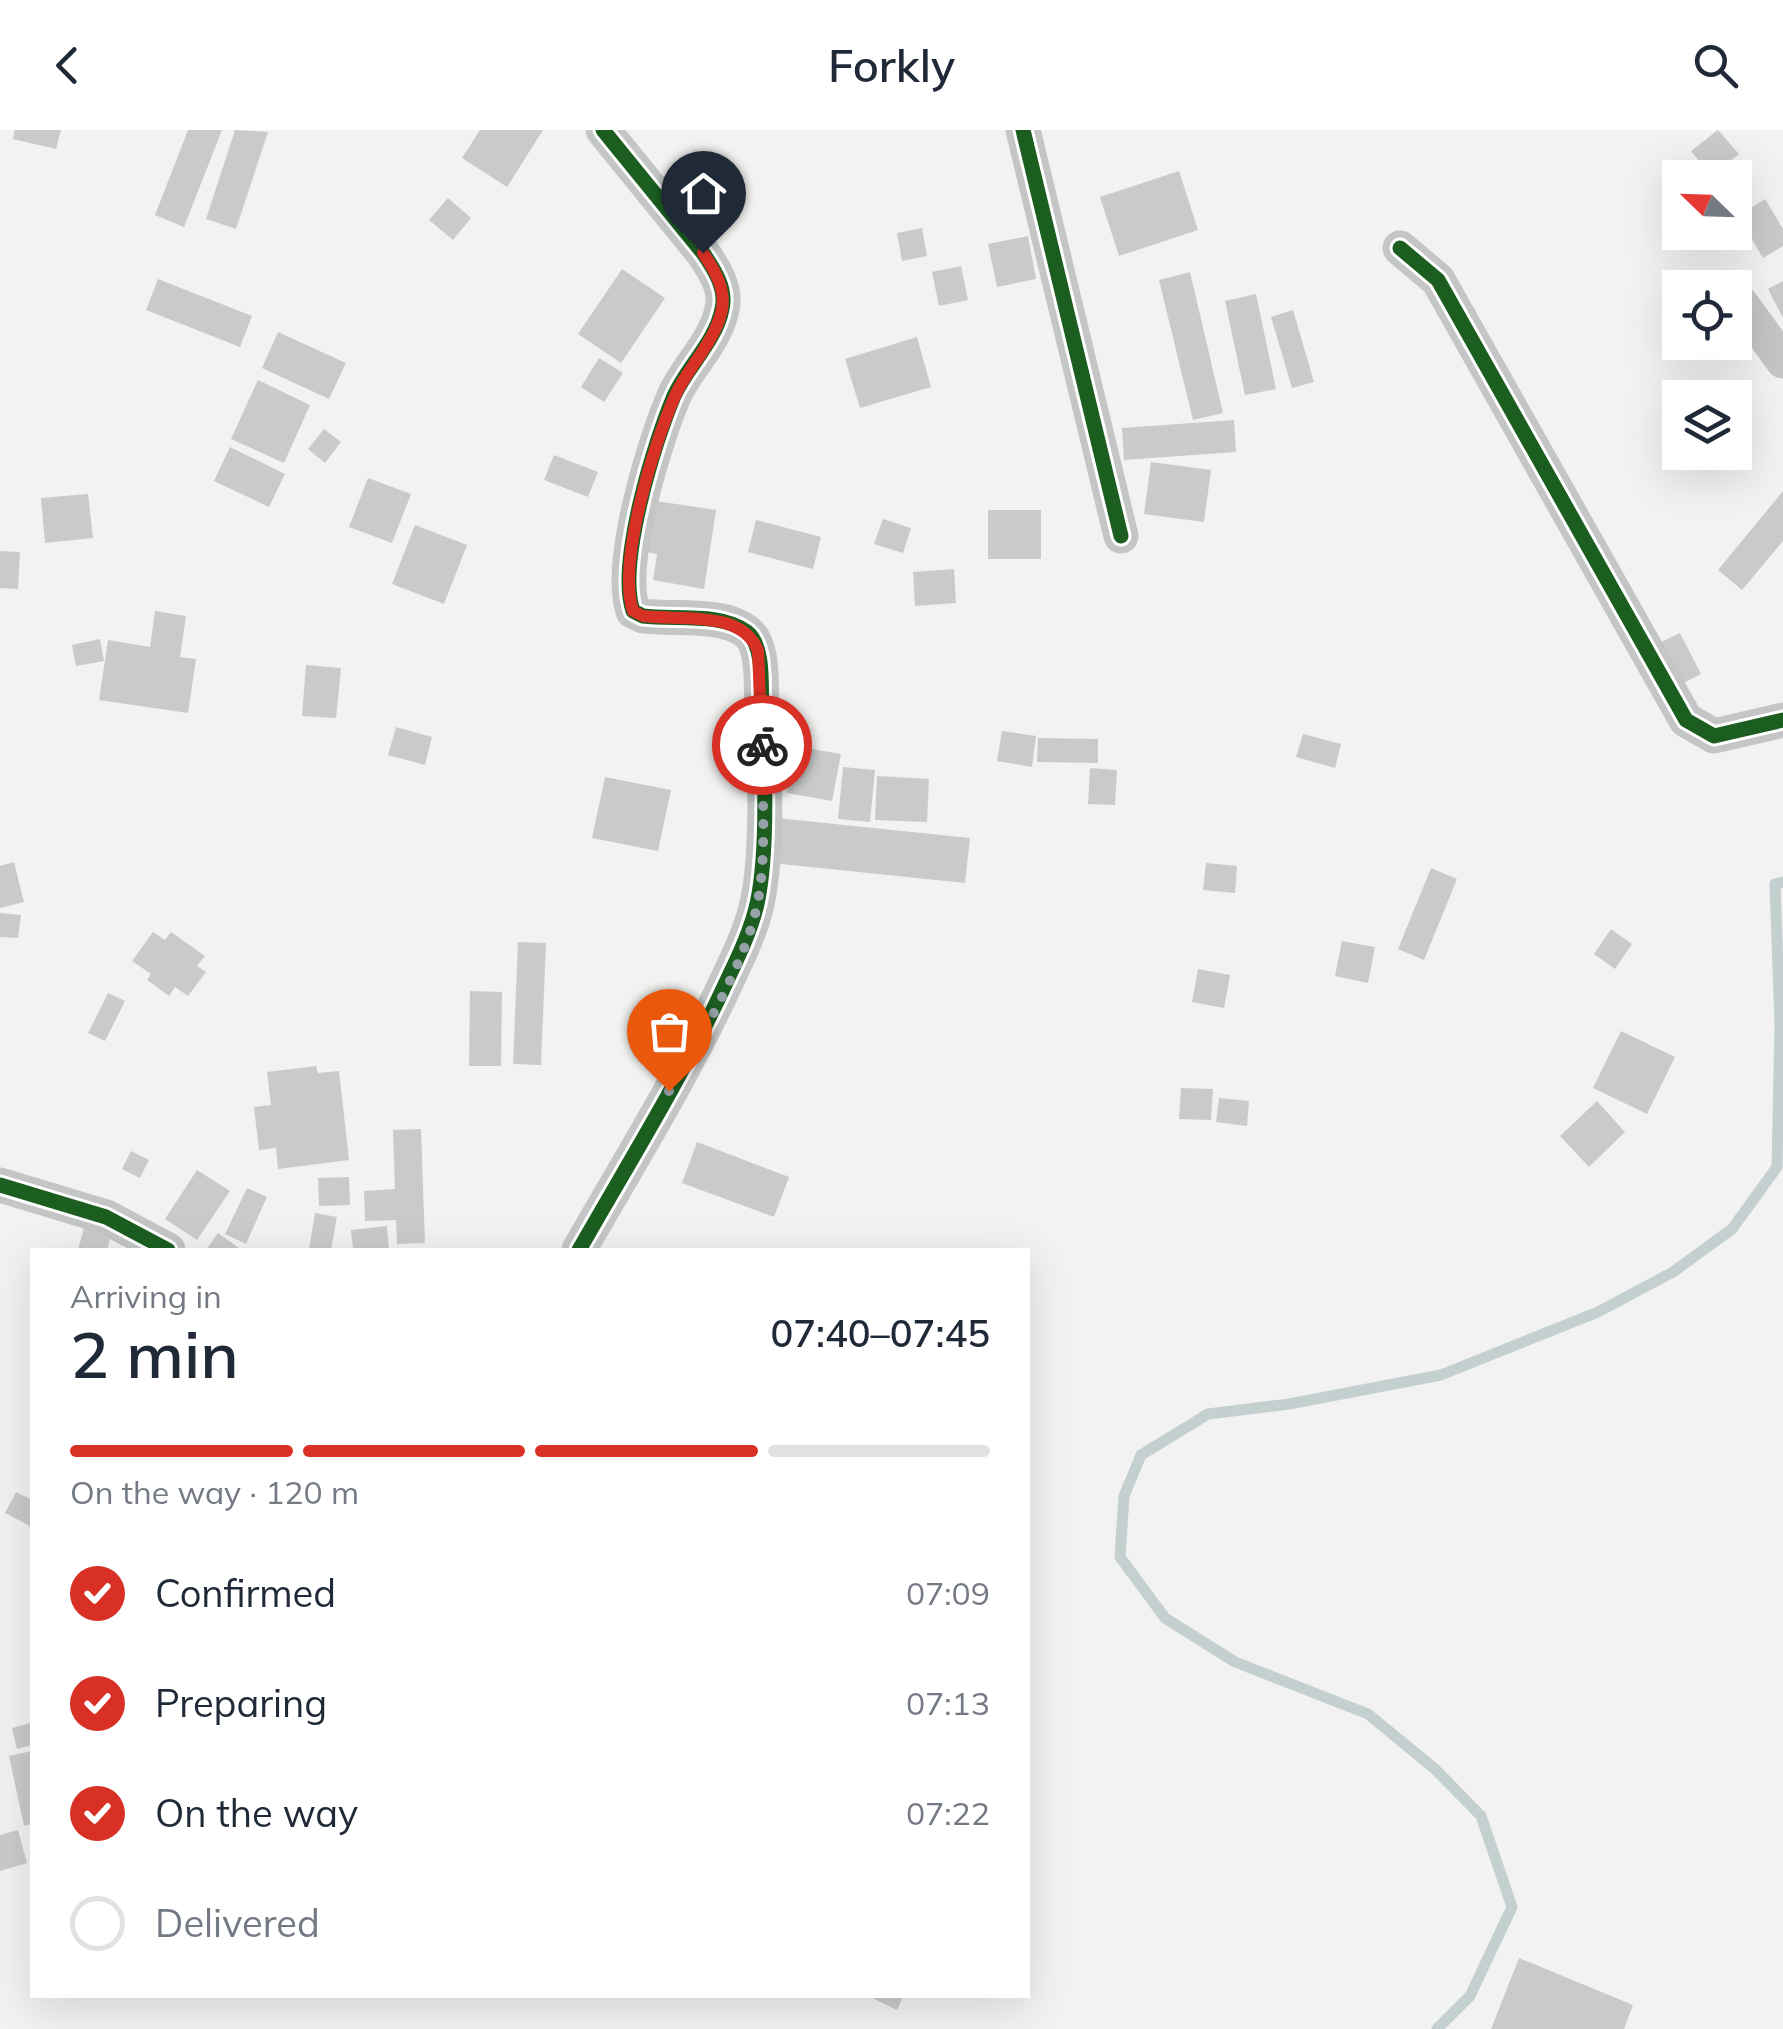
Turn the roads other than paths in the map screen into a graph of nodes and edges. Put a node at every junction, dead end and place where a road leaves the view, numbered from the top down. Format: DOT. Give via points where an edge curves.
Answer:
graph roads {
  1 [pos="604,130"];
  2 [pos="1023,130"];
  3 [pos="1400,248"];
  4 [pos="1752,318"];
  5 [pos="1783,361"];
  6 [pos="1121,536"];
  7 [pos="1783,720"];
  8 [pos="0,1184"];
  9 [pos="164,1248"];
  10 [pos="580,1248"];
  1 -- 10 [label="street" via="703,253 722,293 718,324 675,395 658,441 626,578 633,611 643,616 723,622 753,638 762,724 762,853 750,931 705,1028"];
  2 -- 6 [label="street"];
  3 -- 7 [label="street" via="1438,280 1686,720 1714,736"];
  4 -- 5 [label="street"];
  8 -- 9 [label="street" via="106,1217"];
}
